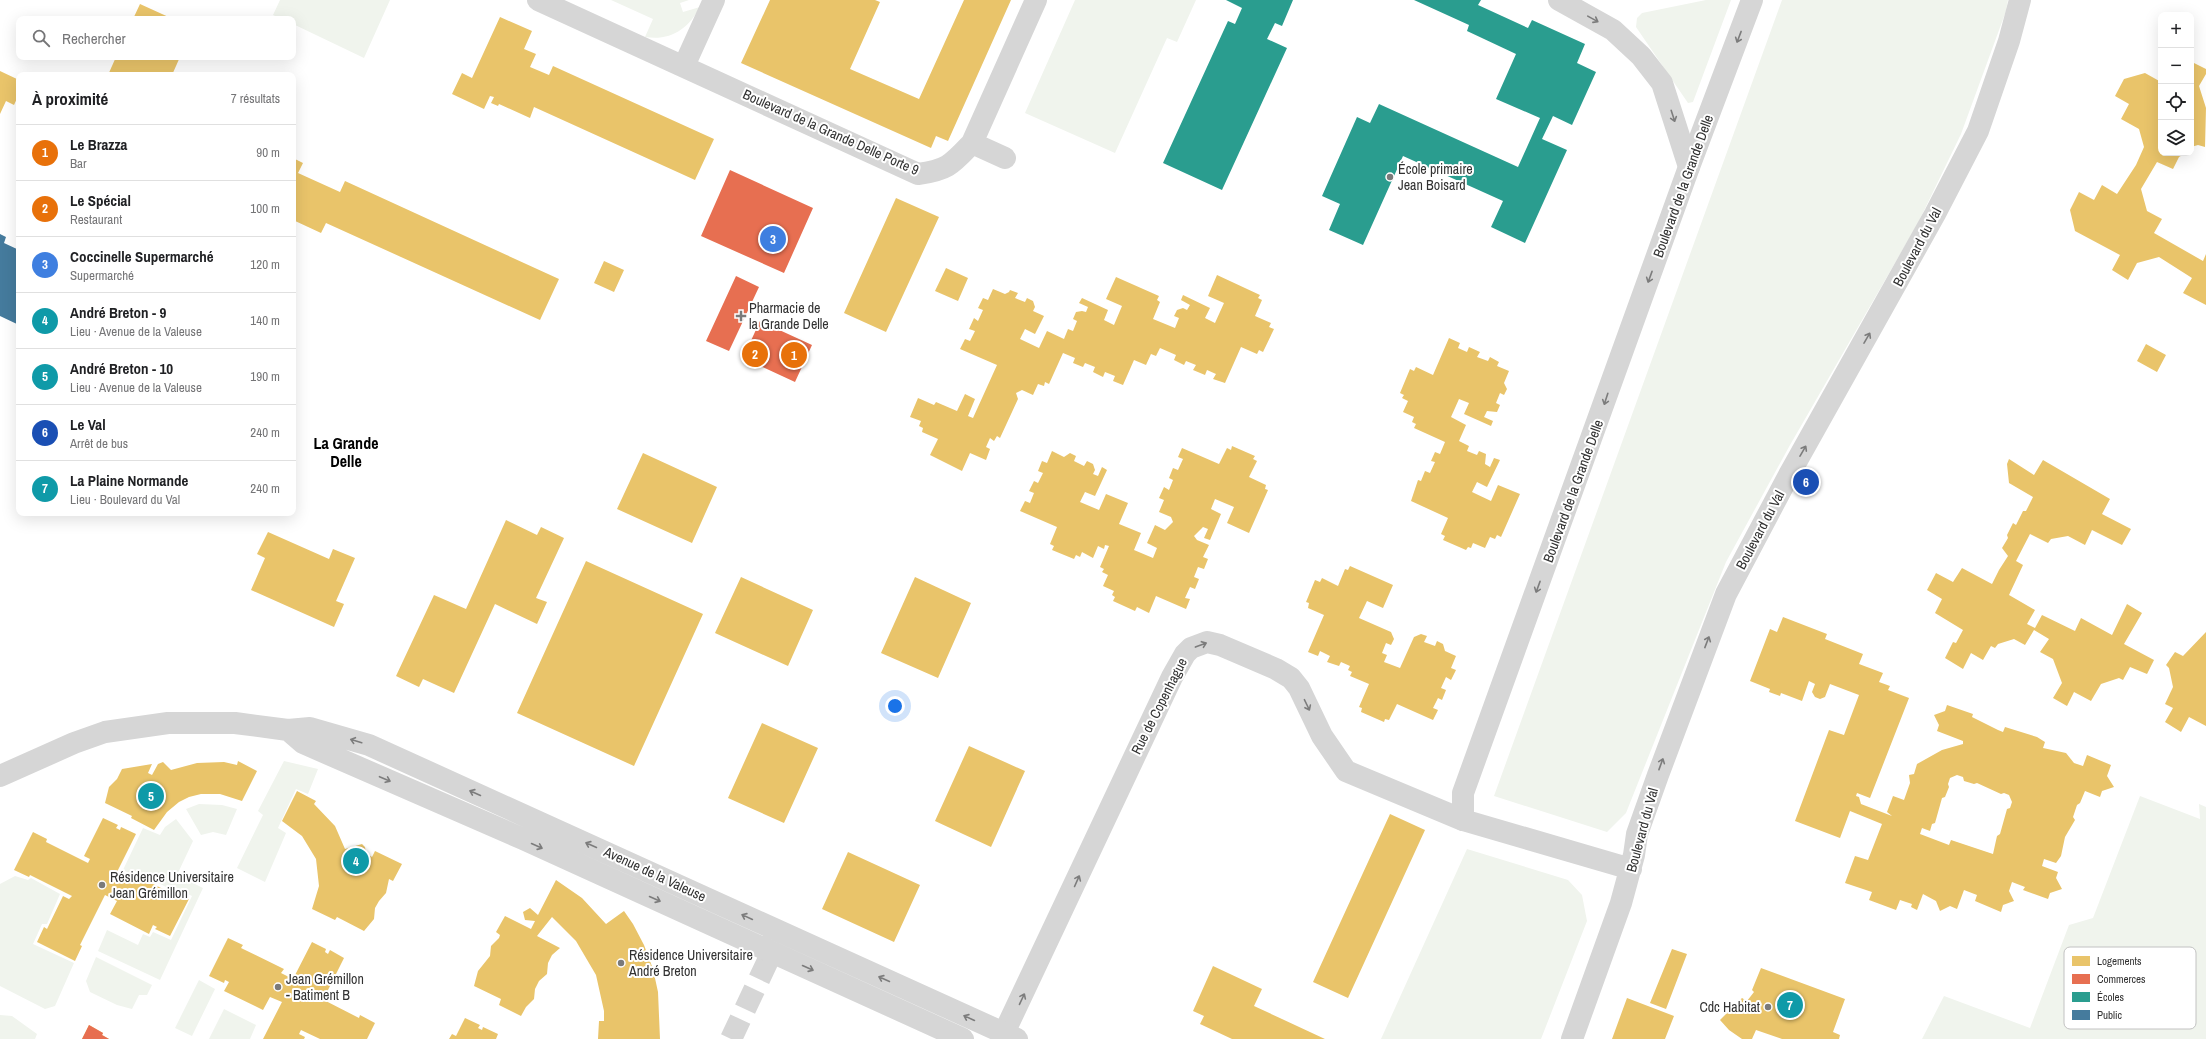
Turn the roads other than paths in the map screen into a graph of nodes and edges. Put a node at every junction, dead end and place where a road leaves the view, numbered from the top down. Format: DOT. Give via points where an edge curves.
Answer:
graph roads {
  1 [pos="538,0"];
  2 [pos="714,0"];
  3 [pos="1036,0"];
  4 [pos="1559,0"];
  5 [pos="1752,0"];
  6 [pos="2020,0"];
  7 [pos="684,66"];
  8 [pos="972,143"];
  9 [pos="1005,158"];
  10 [pos="1689,168"];
  11 [pos="288,730"];
  12 [pos="0,776"];
  13 [pos="510,809"];
  14 [pos="1463,820"];
  15 [pos="501,830"];
  16 [pos="1631,869"];
  17 [pos="1005,1037"];
  18 [pos="962,1039"];
  19 [pos="1572,1039"];
  1 -- 7 [label="street, Boulevard de la Grande Delle Porte 9"];
  2 -- 7 [label="street"];
  3 -- 8 [label="street, Boulevard de la Grande Delle Porte 9"];
  4 -- 10 [label="street, one-way" via="1613,30 1641,56 1662,83"];
  5 -- 10 [label="street, Boulevard de la Grande Delle, one-way"];
  16 -- 6 [label="street, Boulevard du Val, one-way" via="1638,834 1658,775 1726,594 1978,131 2009,41"];
  7 -- 8 [label="street, Boulevard de la Grande Delle Porte 9" via="918,174 937,172 953,164"];
  8 -- 9 [label="street"];
  10 -- 14 [label="street, Boulevard de la Grande Delle, one-way" via="1463,793"];
  11 -- 12 [label="street, Avenue de la Valeuse" via="235,723 168,723 136,726 105,732 74,743"];
  13 -- 11 [label="street, Avenue de la Valeuse, one-way" via="369,745 310,728"];
  11 -- 15 [label="street, Avenue de la Valeuse, one-way" via="303,743"];
  13 -- 15 [label="street"];
  17 -- 13 [label="street, Avenue de la Valeuse, one-way"];
  14 -- 16 [label="street"];
  17 -- 14 [label="street, Rue de Copenhague, one-way" via="1172,677 1191,648 1207,642 1220,645 1276,668 1291,678 1299,688 1322,736 1346,772"];
  15 -- 18 [label="street, Avenue de la Valeuse, one-way"];
  16 -- 19 [label="street, Boulevard du Val" via="1606,949"];
}
